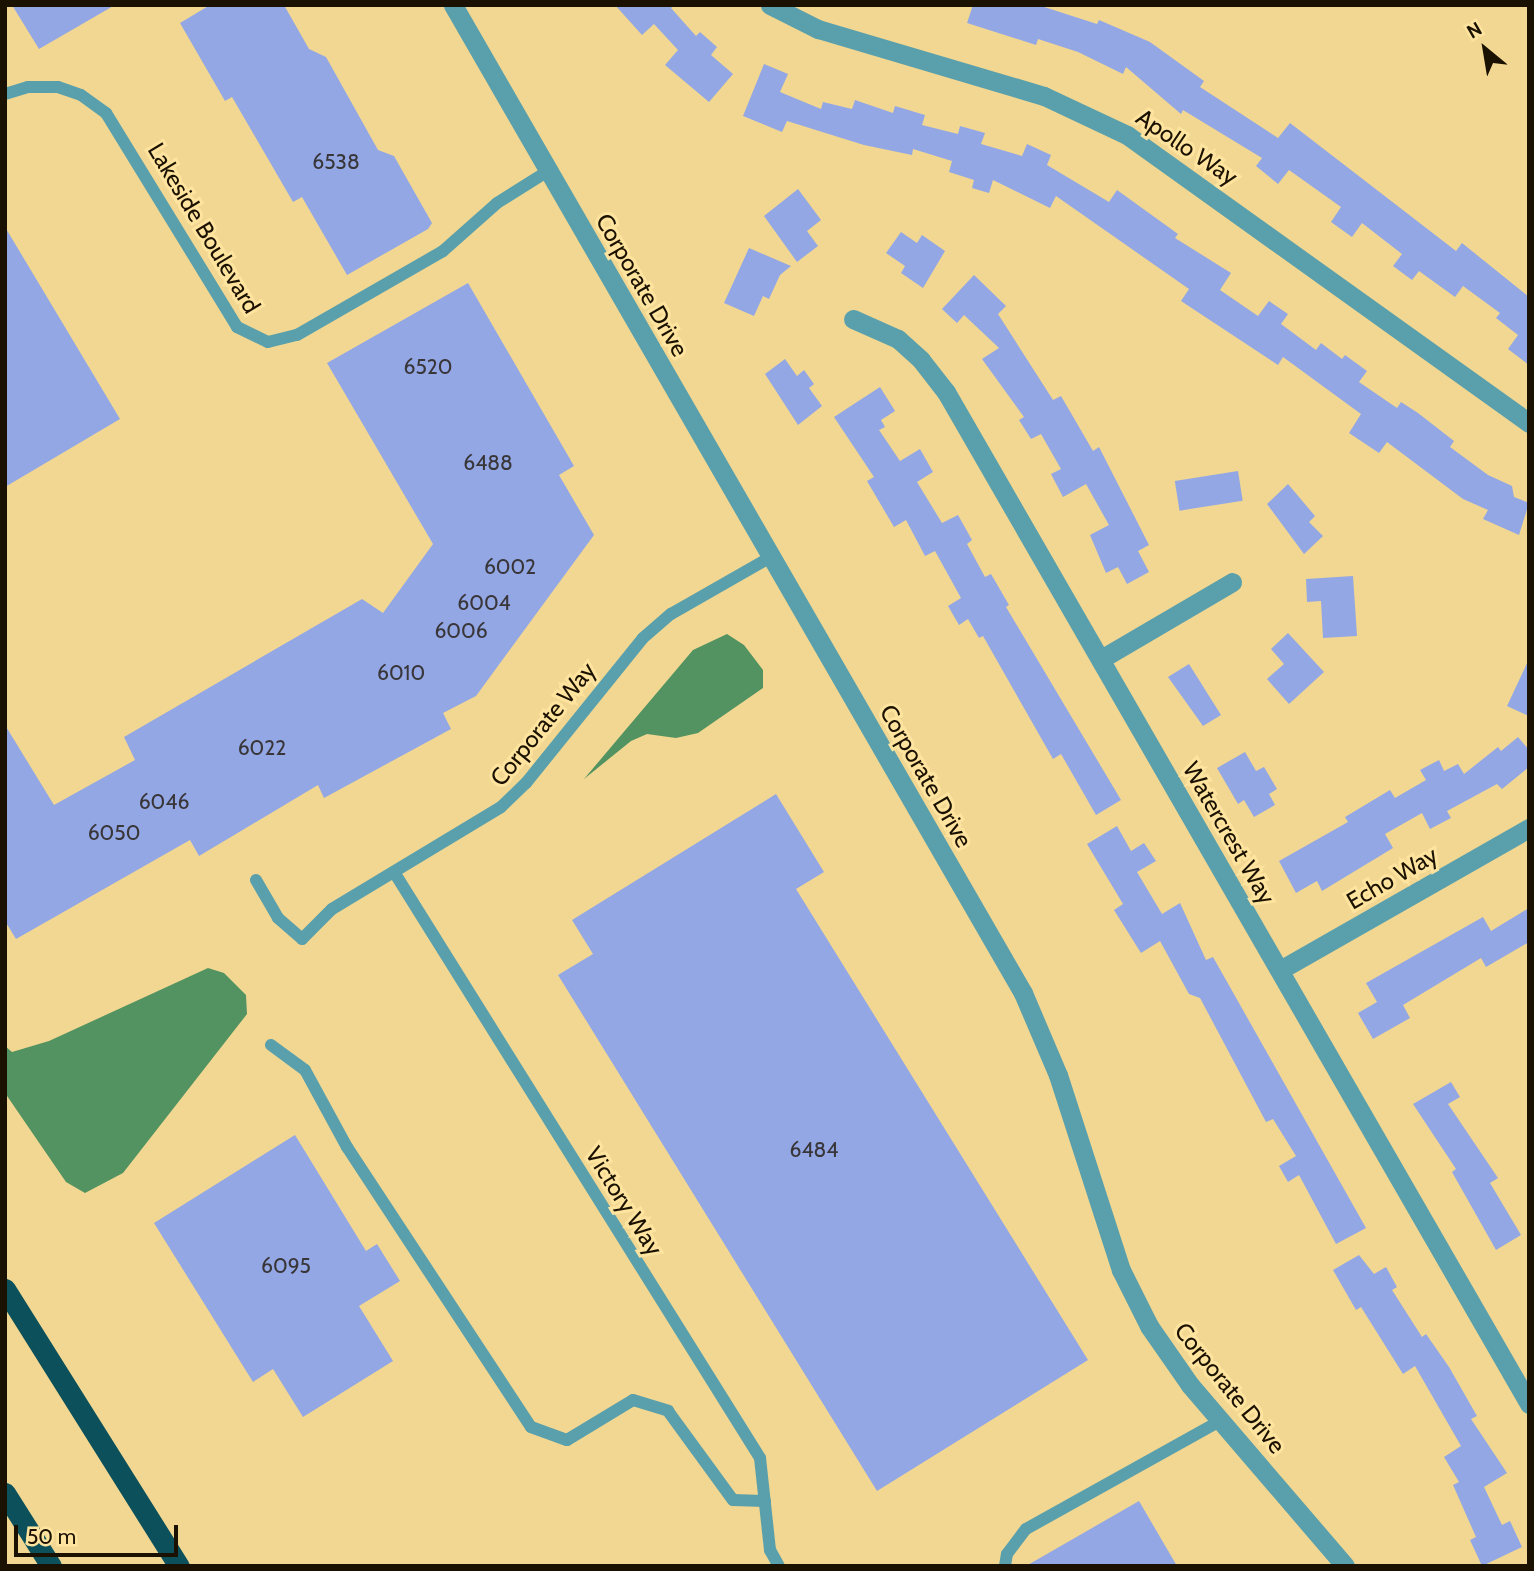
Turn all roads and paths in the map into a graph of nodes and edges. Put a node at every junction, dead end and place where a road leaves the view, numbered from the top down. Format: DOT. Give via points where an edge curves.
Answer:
graph roads {
  1 [pos="453,5"];
  2 [pos="770,5"];
  3 [pos="5,94"];
  4 [pos="548,170"];
  5 [pos="853,319"];
  6 [pos="1529,423"];
  7 [pos="771,557"];
  8 [pos="1232,582"];
  9 [pos="1101,659"];
  10 [pos="1529,828"];
  11 [pos="394,872"];
  12 [pos="256,880"];
  13 [pos="1280,971"];
  14 [pos="271,1045"];
  15 [pos="5,1289"];
  16 [pos="1529,1404"];
  17 [pos="1222,1420"];
  18 [pos="5,1493"];
  19 [pos="765,1501"];
  20 [pos="51,1566"];
  21 [pos="179,1566"];
  22 [pos="779,1566"];
  23 [pos="1005,1566"];
  24 [pos="1345,1566"];
  1 -- 4 [label="street, Corporate Drive"];
  2 -- 6 [label="street, Apollo Way" via="818,29 1044,96 1127,135"];
  3 -- 4 [label="lane, Lakeside Boulevard" via="28,87 58,87 101,108 118,125 237,327 268,342 297,335 443,251 497,203"];
  4 -- 7 [label="street, Corporate Drive"];
  5 -- 9 [label="street, Watercrest Way" via="898,339 935,375"];
  7 -- 11 [label="lane, Corporate Way" via="671,614 650,631 514,796"];
  7 -- 17 [label="street, Corporate Drive" via="1023,993 1058,1076 1134,1298 1171,1361"];
  8 -- 9 [label="street"];
  9 -- 13 [label="street, Watercrest Way"];
  10 -- 13 [label="street, Echo Way"];
  11 -- 12 [label="lane, Corporate Way" via="332,908 302,939 278,918"];
  11 -- 19 [label="lane, Victory Way" via="760,1458"];
  13 -- 16 [label="street, Watercrest Way"];
  14 -- 19 [label="lane" via="305,1070 347,1147 531,1427 567,1440 633,1399 668,1411 733,1500"];
  15 -- 21 [label="highway"];
  17 -- 23 [label="lane" via="1026,1529 1007,1554"];
  17 -- 24 [label="street, Corporate Drive"];
  18 -- 20 [label="highway"];
  19 -- 22 [label="lane, Victory Way" via="770,1550"];
}
